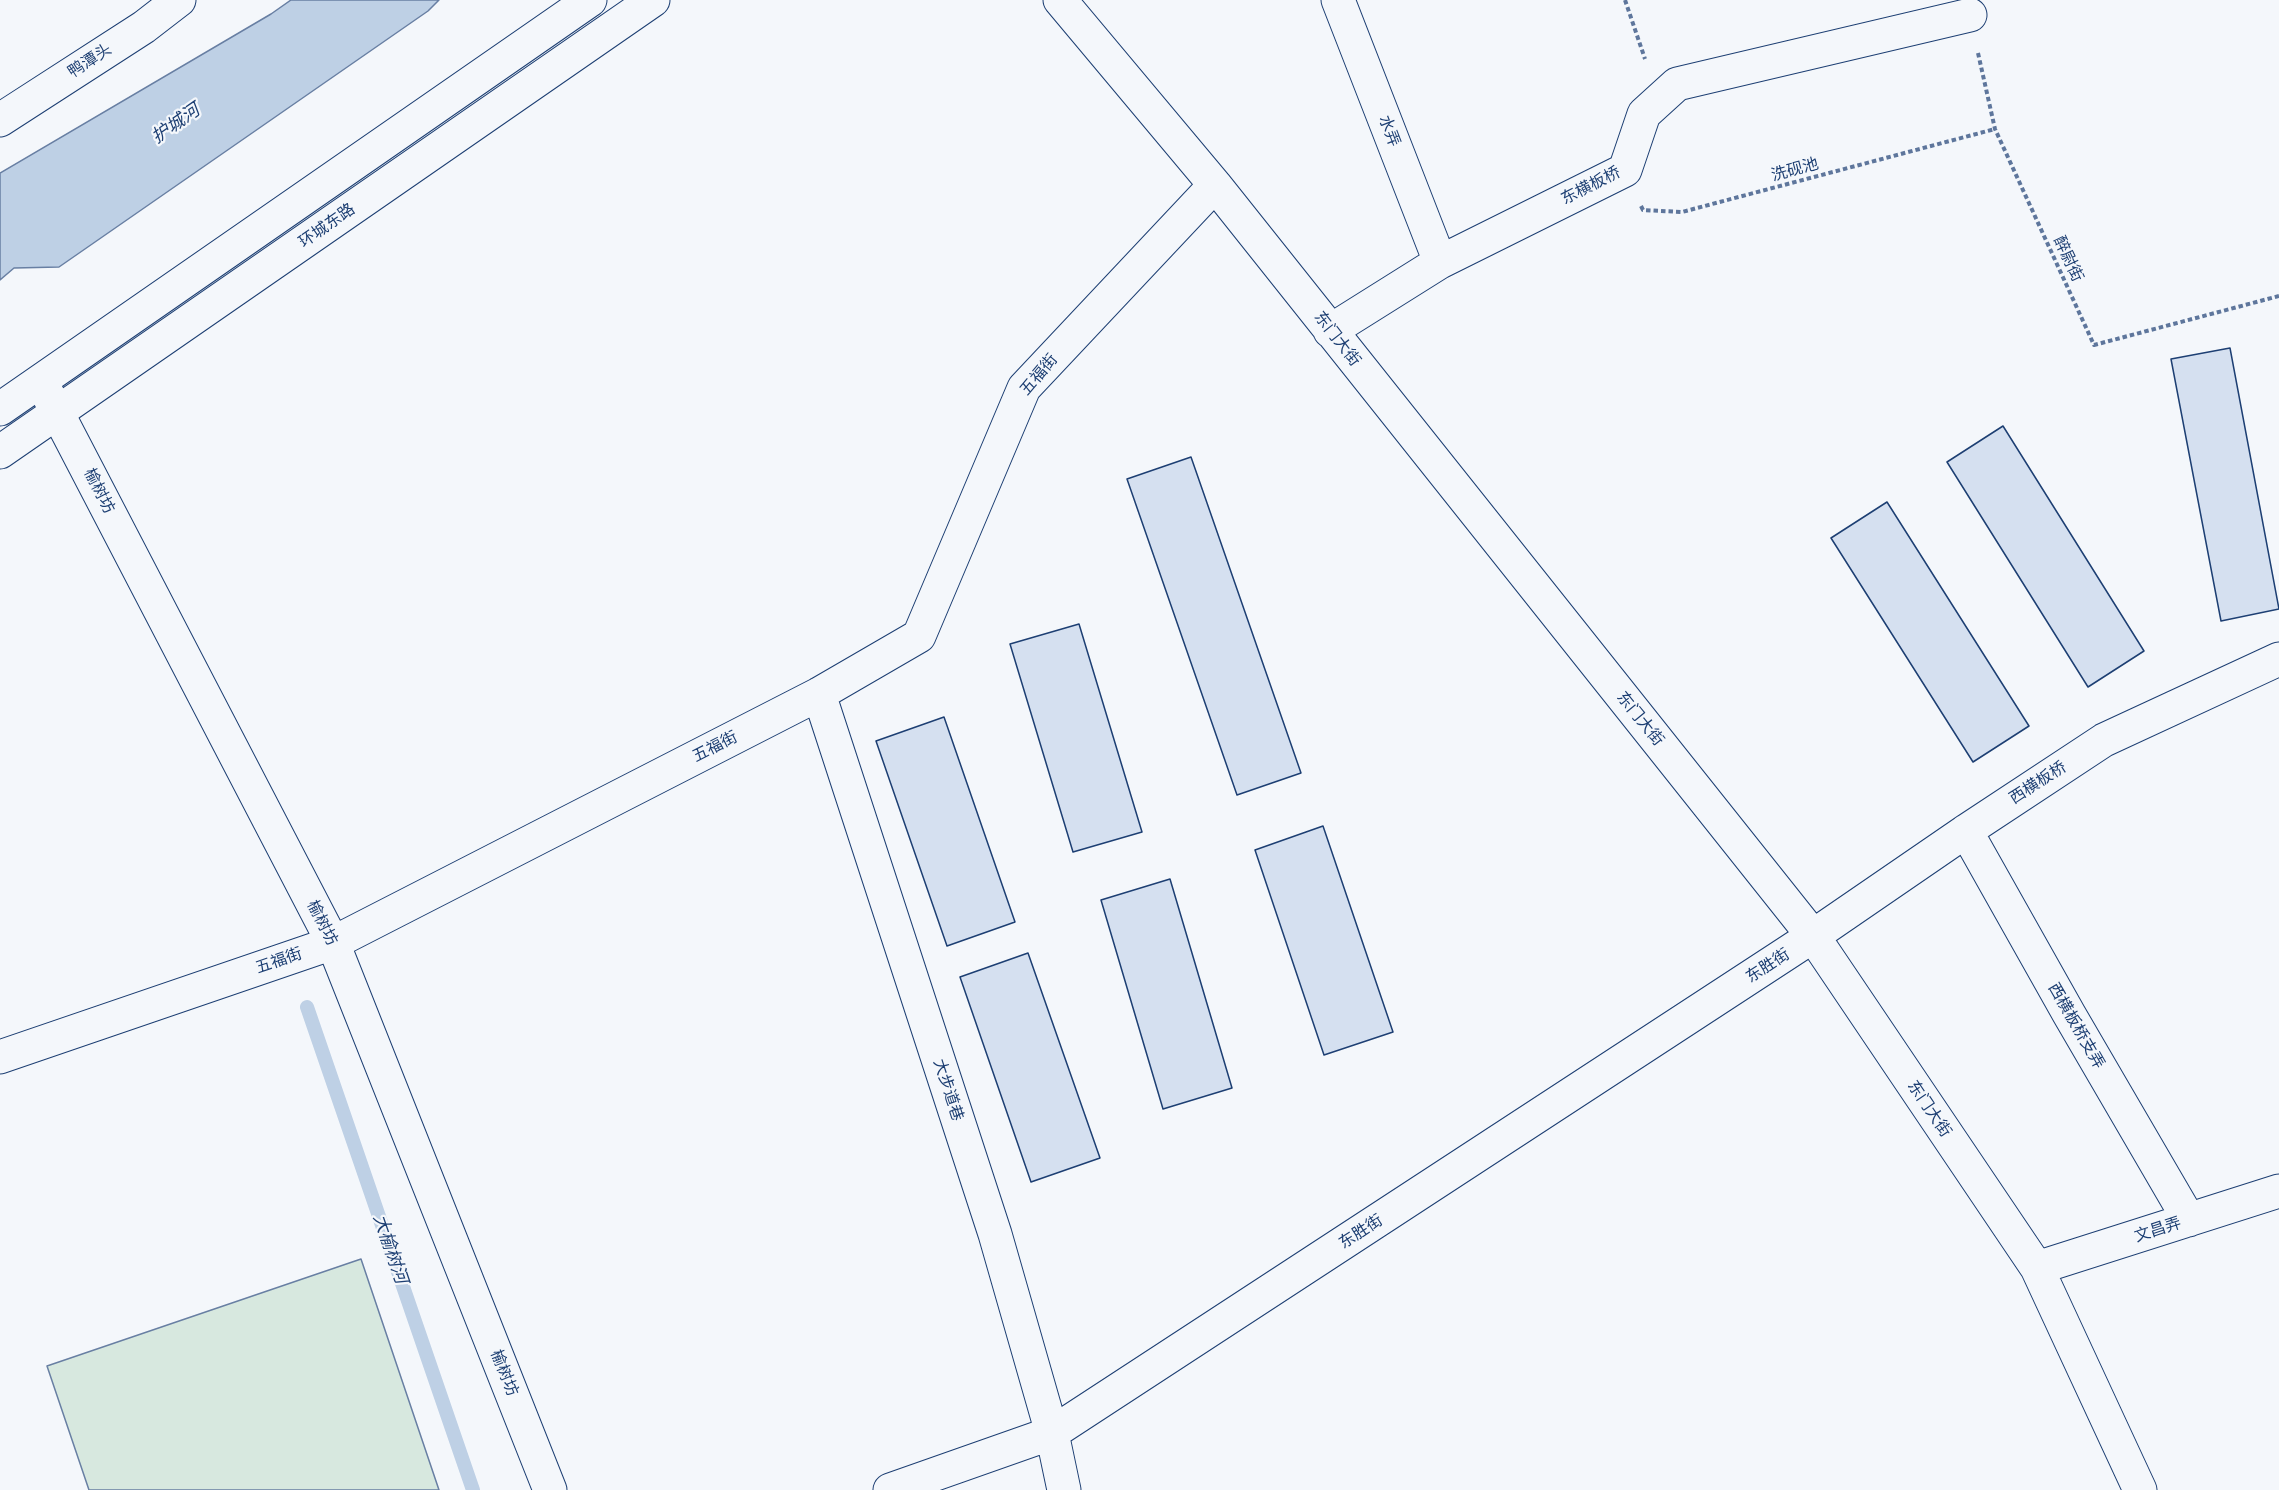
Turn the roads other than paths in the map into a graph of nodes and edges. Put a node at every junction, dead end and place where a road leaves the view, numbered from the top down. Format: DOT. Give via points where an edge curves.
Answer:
graph roads {
  1 [pos="179,0"];
  2 [pos="590,0"];
  3 [pos="653,0"];
  4 [pos="1060,0"];
  5 [pos="1338,0"];
  6 [pos="1970,15"];
  7 [pos="0,120"];
  8 [pos="1215,185"];
  9 [pos="1440,262"];
  10 [pos="1330,331"];
  11 [pos="40,379"];
  12 [pos="0,409"];
  13 [pos="58,412"];
  14 [pos="0,452"];
  15 [pos="2279,659"];
  16 [pos="819,694"];
  17 [pos="1966,831"];
  18 [pos="1813,936"];
  19 [pos="333,943"];
  20 [pos="0,1057"];
  21 [pos="2279,1191"];
  22 [pos="2189,1220"];
  23 [pos="2037,1268"];
  24 [pos="1052,1434"];
  25 [pos="550,1490"];
  26 [pos="890,1490"];
  27 [pos="1064,1490"];
  28 [pos="2140,1490"];
  1 -- 7 [label="street, 鸭潭头"];
  2 -- 11 [label="street"];
  3 -- 13 [label="street, 环城东路"];
  4 -- 8 [label="street, 东门大街"];
  5 -- 9 [label="street, 水弄"];
  6 -- 9 [label="street, 东横板桥" via="1677,84 1644,114 1625,170"];
  8 -- 10 [label="street, 东门大街"];
  8 -- 16 [label="street, 五福街" via="1024,388 919,636"];
  9 -- 10 [label="street, 东横板桥"];
  10 -- 18 [label="street, 东门大街"];
  11 -- 12 [label="street"];
  11 -- 13 [label="street, 榆树坊"];
  13 -- 14 [label="street, 环城东路"];
  13 -- 19 [label="street, 榆树坊"];
  15 -- 17 [label="street, 西横板桥" via="2103,740"];
  16 -- 19 [label="street, 五福街"];
  16 -- 24 [label="street, 大步道巷" via="995,1234"];
  17 -- 18 [label="street, 西横板桥"];
  17 -- 22 [label="street, 西横板桥支弄"];
  18 -- 23 [label="street, 东门大街"];
  18 -- 24 [label="street, 东胜街"];
  19 -- 20 [label="street, 五福街"];
  19 -- 25 [label="street, 榆树坊"];
  21 -- 22 [label="street, 文昌弄"];
  22 -- 23 [label="street, 文昌弄"];
  23 -- 28 [label="street, 东门大街"];
  24 -- 26 [label="street, 东胜街"];
  24 -- 27 [label="street, 大步道巷"];
}
